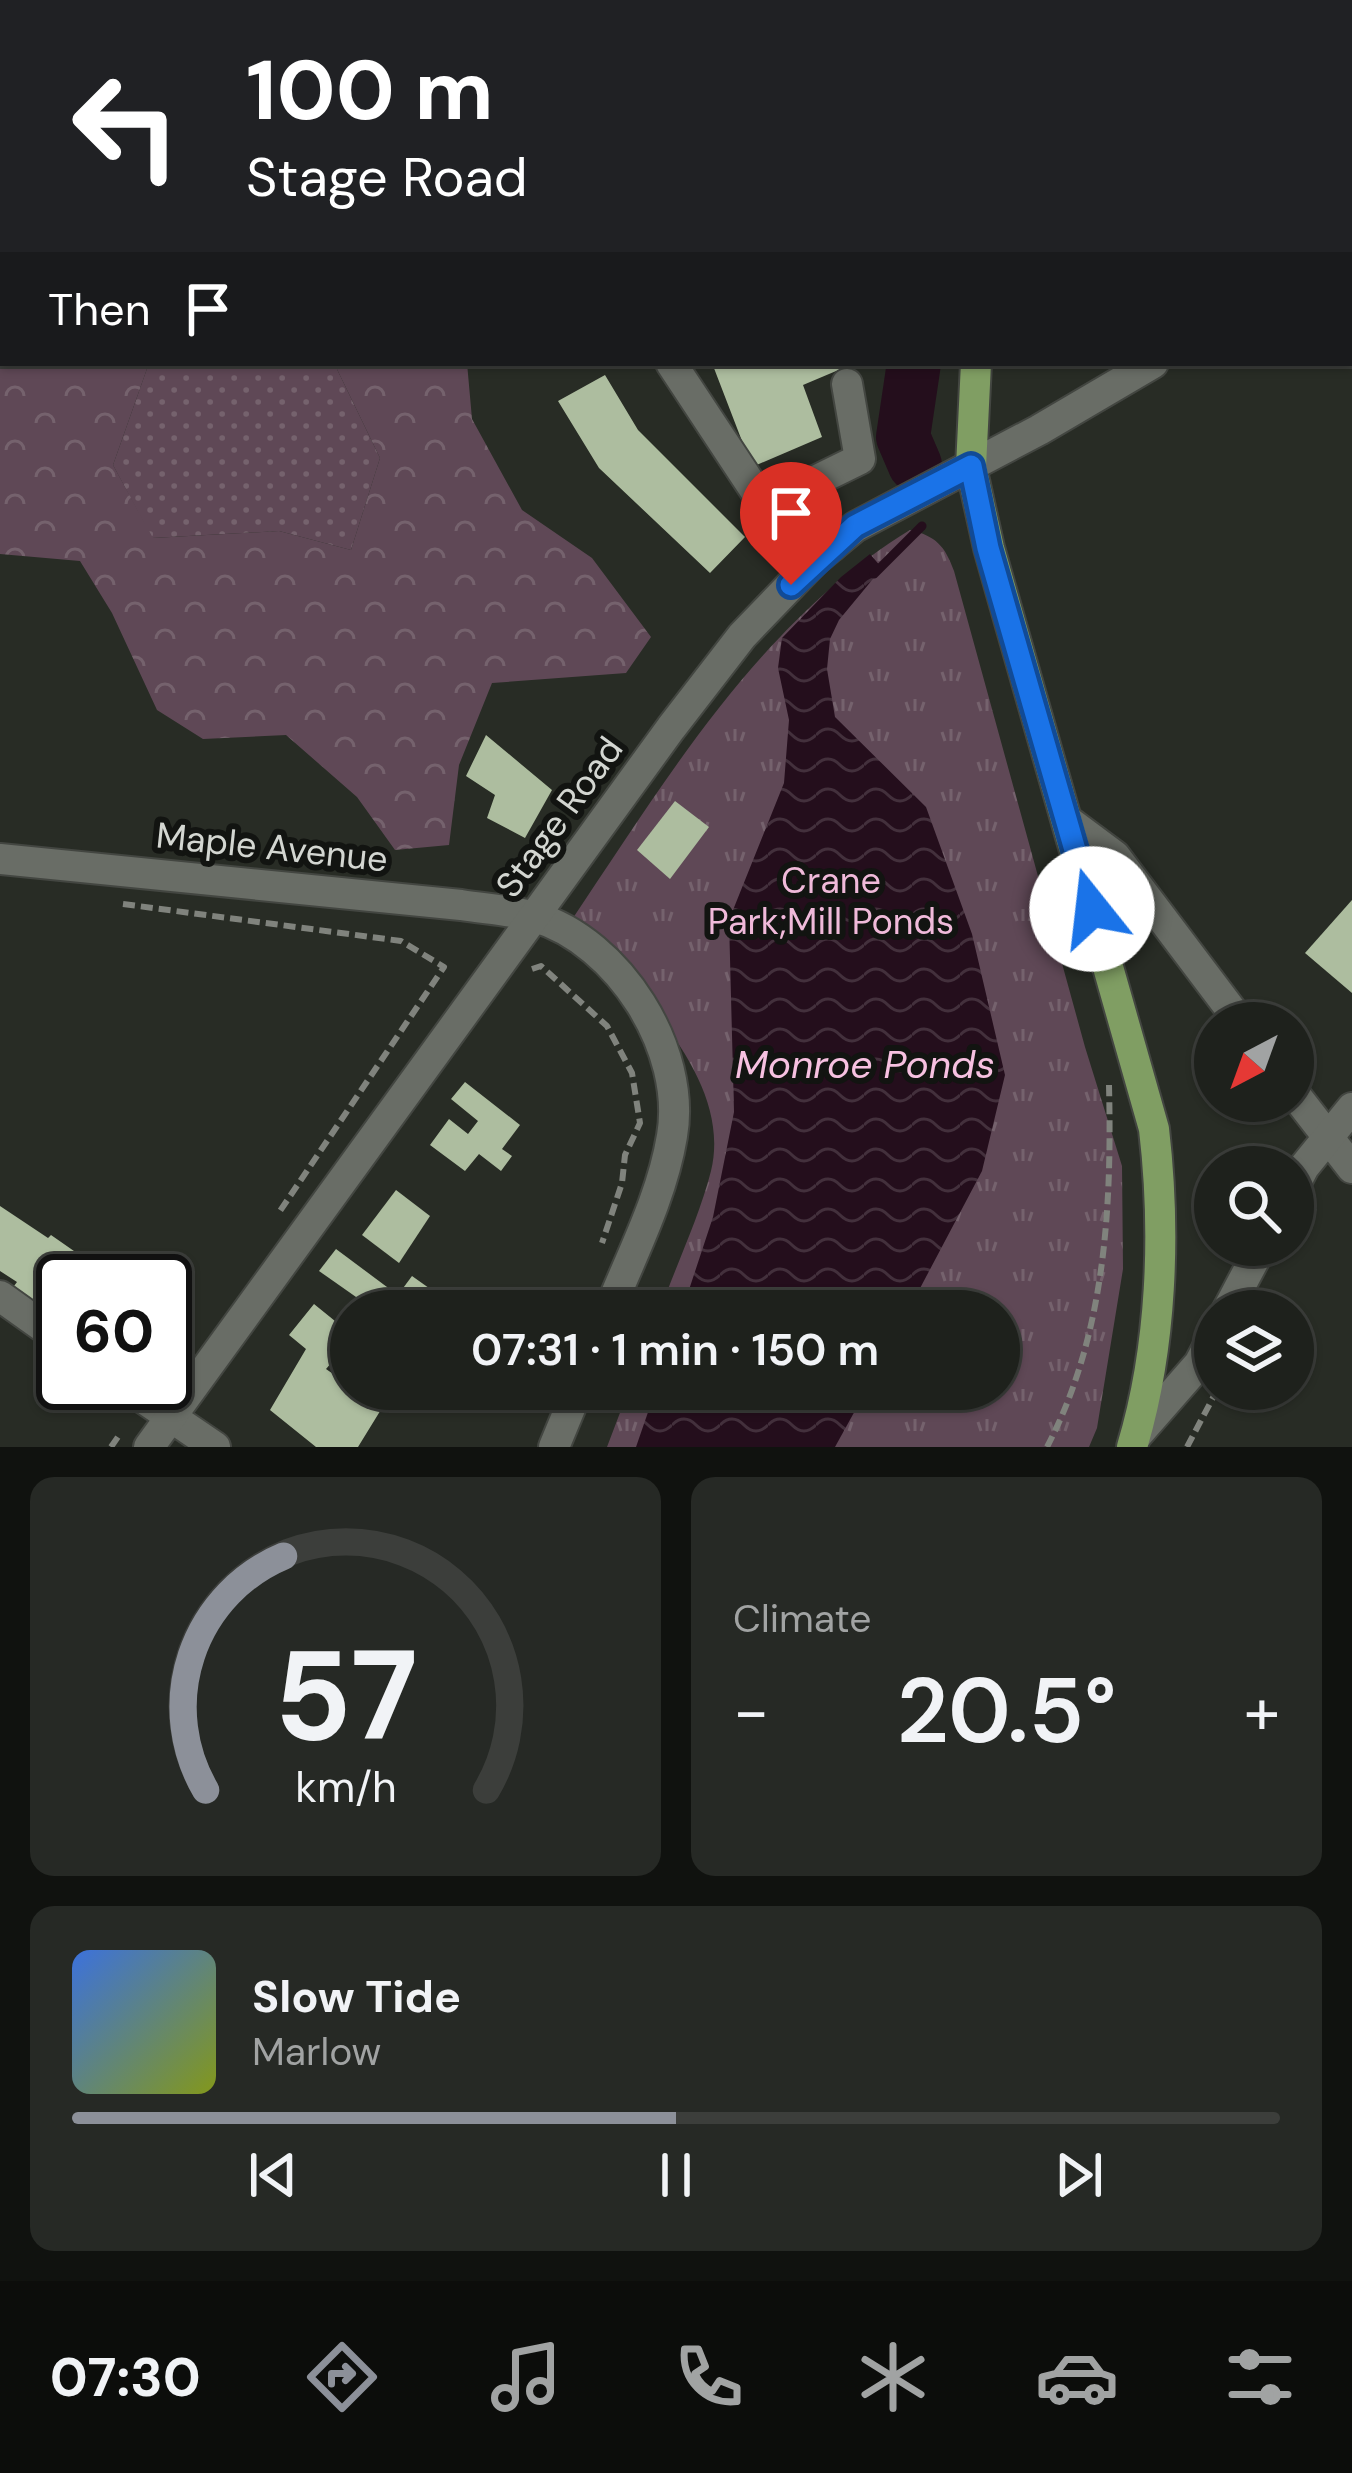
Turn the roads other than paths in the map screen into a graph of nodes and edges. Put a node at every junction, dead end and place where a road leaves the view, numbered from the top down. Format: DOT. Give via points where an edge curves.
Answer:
graph roads {
  1 [pos="673,366"];
  2 [pos="976,366"];
  3 [pos="1148,366"];
  4 [pos="847,384"];
  5 [pos="971,466"];
  6 [pos="799,489"];
  7 [pos="832,546"];
  8 [pos="1068,821"];
  9 [pos="0,859"];
  10 [pos="536,917"];
  11 [pos="1225,1002"];
  12 [pos="1352,1108"];
  13 [pos="1314,1120"];
  14 [pos="1328,1138"];
  15 [pos="1314,1158"];
  16 [pos="1352,1168"];
  17 [pos="618,1290"];
  18 [pos="0,1296"];
  19 [pos="36,1322"];
  20 [pos="1194,1370"];
  21 [pos="160,1410"];
  22 [pos="569,1410"];
  23 [pos="171,1418"];
  24 [pos="1134,1441"];
  25 [pos="149,1447"];
  26 [pos="215,1447"];
  27 [pos="554,1447"];
  1 -- 6 [label="street" via="762,501"];
  2 -- 5 [label="main road"];
  3 -- 5 [label="street, Stage Road"];
  4 -- 6 [label="street" via="860,459"];
  5 -- 7 [label="street, Stage Road"];
  5 -- 8 [label="main road"];
  6 -- 7 [label="street"];
  7 -- 10 [label="street, Stage Road" via="742,635"];
  8 -- 11 [label="street" via="1115,856"];
  8 -- 24 [label="main road" via="1154,1129 1162,1204 1157,1313"];
  9 -- 10 [label="street, Maple Avenue"];
  10 -- 17 [label="street" via="595,951 640,1001 671,1072 674,1131"];
  10 -- 23 [label="street, Stage Road"];
  12 -- 14 [label="street"];
  13 -- 14 [label="street"];
  14 -- 15 [label="street"];
  14 -- 16 [label="street"];
  18 -- 19 [label="street"];
  20 -- 24 [label="street"];
  21 -- 23 [label="street"];
  22 -- 27 [label="street"];
  23 -- 25 [label="street, Stage Road"];
  23 -- 26 [label="street"];
}
